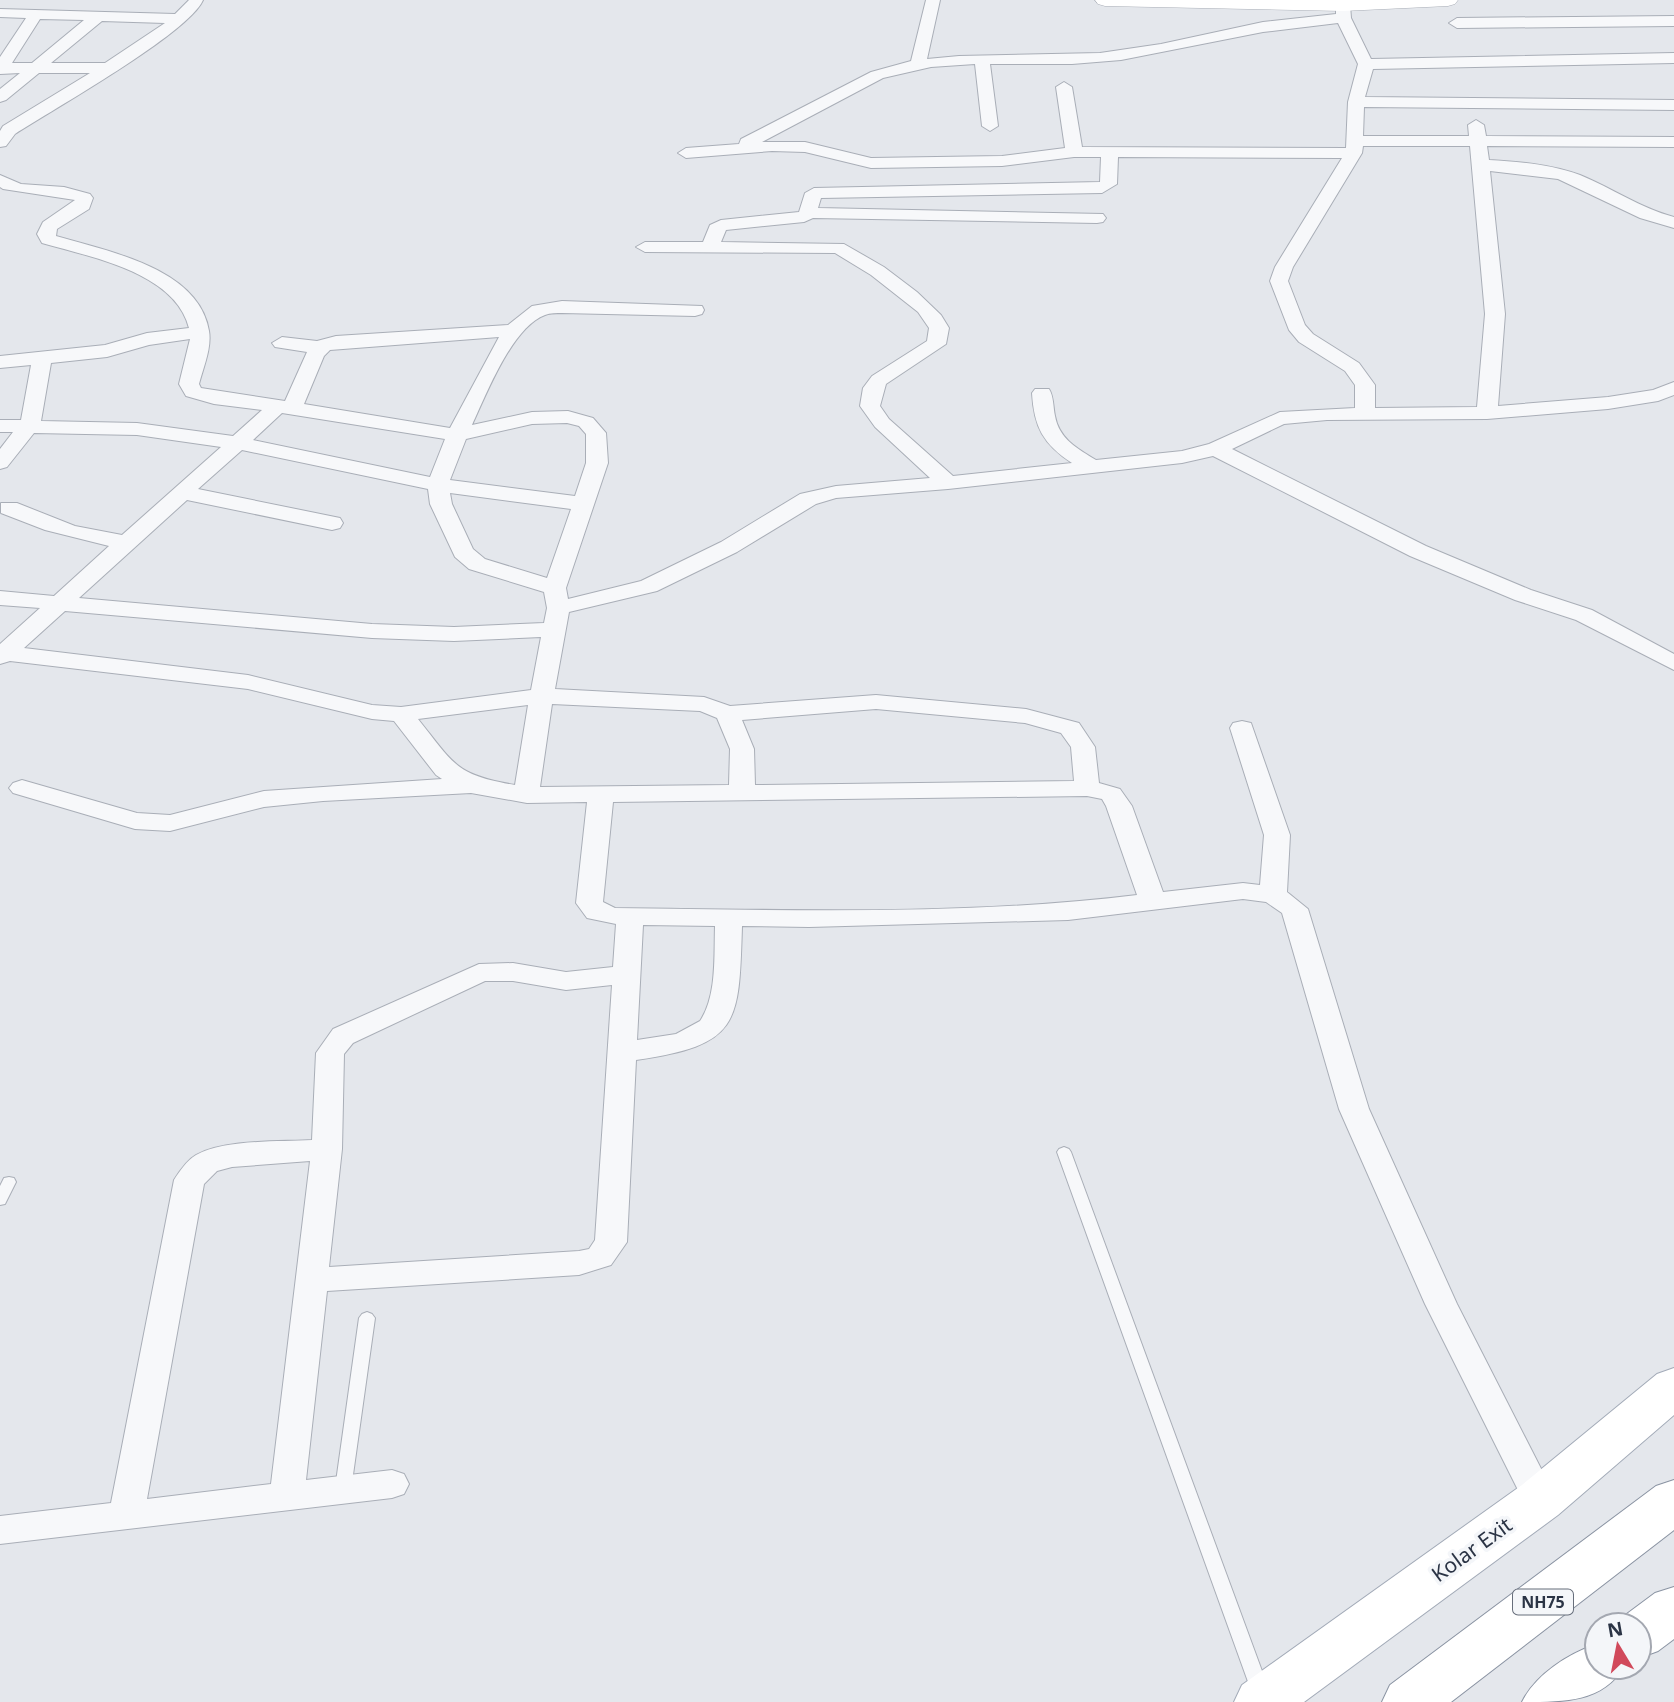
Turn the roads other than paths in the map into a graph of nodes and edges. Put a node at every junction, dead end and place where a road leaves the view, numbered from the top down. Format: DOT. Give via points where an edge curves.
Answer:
graph roads {
  1 [pos="196,0"];
  2 [pos="933,0"];
  3 [pos="1105,0"];
  4 [pos="1447,0"];
  5 [pos="1343,11"];
  6 [pos="0,13"];
  7 [pos="36,14"];
  8 [pos="99,16"];
  9 [pos="179,19"];
  10 [pos="1674,22"];
  11 [pos="1457,23"];
  12 [pos="1674,58"];
  13 [pos="982,60"];
  14 [pos="1488,63"];
  15 [pos="918,64"];
  16 [pos="1366,64"];
  17 [pos="35,68"];
  18 [pos="107,68"];
  19 [pos="0,69"];
  20 [pos="1065,87"];
  21 [pos="0,97"];
  22 [pos="1356,102"];
  23 [pos="1473,102"];
  24 [pos="1674,104"];
  25 [pos="990,126"];
  26 [pos="3,133"];
  27 [pos="1477,140"];
  28 [pos="1674,142"];
  29 [pos="1355,147"];
  30 [pos="737,149"];
  31 [pos="1074,152"];
  32 [pos="1110,152"];
  33 [pos="686,153"];
  34 [pos="1480,165"];
  35 [pos="0,180"];
  36 [pos="808,213"];
  37 [pos="1097,218"];
  38 [pos="1674,223"];
  39 [pos="645,247"];
  40 [pos="710,247"];
  41 [pos="695,310"];
  42 [pos="513,330"];
  43 [pos="200,332"];
  44 [pos="282,343"];
  45 [pos="319,347"];
  46 [pos="42,358"];
  47 [pos="0,362"];
  48 [pos="1674,388"];
  49 [pos="1042,393"];
  50 [pos="285,407"];
  51 [pos="1487,413"];
  52 [pos="1366,414"];
  53 [pos="30,425"];
  54 [pos="0,426"];
  55 [pos="457,435"];
  56 [pos="239,443"];
  57 [pos="1216,449"];
  58 [pos="0,463"];
  59 [pos="1089,465"];
  60 [pos="948,483"];
  61 [pos="438,485"];
  62 [pos="184,493"];
  63 [pos="583,504"];
  64 [pos="9,509"];
  65 [pos="332,523"];
  66 [pos="129,543"];
  67 [pos="0,598"];
  68 [pos="63,602"];
  69 [pos="555,609"];
  70 [pos="3,655"];
  71 [pos="1674,663"];
  72 [pos="543,696"];
  73 [pos="401,714"];
  74 [pos="727,714"];
  75 [pos="1242,729"];
  76 [pos="471,785"];
  77 [pos="22,788"];
  78 [pos="1087,789"];
  79 [pos="742,793"];
  80 [pos="527,795"];
  81 [pos="601,795"];
  82 [pos="1273,895"];
  83 [pos="1153,902"];
  84 [pos="630,916"];
  85 [pos="729,918"];
  86 [pos="627,974"];
  87 [pos="622,1052"];
  88 [pos="327,1149"];
  89 [pos="1064,1152"];
  90 [pos="9,1182"];
  91 [pos="0,1200"];
  92 [pos="312,1280"];
  93 [pos="367,1318"];
  94 [pos="1674,1387"];
  95 [pos="392,1484"];
  96 [pos="343,1489"];
  97 [pos="287,1495"];
  98 [pos="1540,1500"];
  99 [pos="1674,1501"];
  100 [pos="127,1513"];
  101 [pos="0,1530"];
  102 [pos="1674,1609"];
  103 [pos="1653,1625"];
  104 [pos="1583,1677"];
  105 [pos="1263,1701"];
  106 [pos="1410,1702"];
  107 [pos="1550,1702"];
  1 -- 9 [label="street"];
  2 -- 15 [label="street"];
  3 -- 5 [label="street"];
  4 -- 5 [label="street"];
  4 -- 11 [label="street"];
  5 -- 13 [label="street" via="1100,58"];
  5 -- 16 [label="street"];
  6 -- 7 [label="street"];
  7 -- 8 [label="street"];
  7 -- 19 [label="street"];
  8 -- 9 [label="street"];
  8 -- 17 [label="street"];
  9 -- 18 [label="street"];
  10 -- 11 [label="street"];
  11 -- 14 [label="street"];
  12 -- 14 [label="street"];
  13 -- 15 [label="street"];
  13 -- 25 [label="street"];
  14 -- 16 [label="street"];
  15 -- 30 [label="street" via="877,75"];
  16 -- 22 [label="street"];
  17 -- 18 [label="street"];
  17 -- 19 [label="street"];
  17 -- 21 [label="street"];
  18 -- 26 [label="street"];
  20 -- 31 [label="street"];
  22 -- 23 [label="street"];
  22 -- 29 [label="street"];
  23 -- 24 [label="street"];
  23 -- 27 [label="street"];
  27 -- 28 [label="street"];
  27 -- 29 [label="street"];
  27 -- 34 [label="street"];
  29 -- 32 [label="street"];
  29 -- 52 [label="street" via="1279,281 1296,326 1306,338 1352,367 1365,385"];
  30 -- 31 [label="street" via="805,147 871,163 1002,161"];
  30 -- 33 [label="street"];
  31 -- 32 [label="street"];
  32 -- 36 [label="street" via="1108,184 1102,188 834,190 814,193"];
  34 -- 38 [label="street" via="1551,171 1634,211"];
  34 -- 51 [label="street" via="1495,314"];
  35 -- 43 [label="street" via="84,198 83,205 49,226 48,239 142,267 195,310"];
  36 -- 37 [label="street"];
  36 -- 40 [label="street" via="721,225"];
  39 -- 40 [label="street"];
  40 -- 60 [label="street" via="838,248 855,255 930,310 939,327 936,344 880,380 873,388 870,405 882,423"];
  41 -- 42 [label="street" via="562,307 539,310"];
  42 -- 45 [label="street"];
  42 -- 55 [label="street"];
  43 -- 46 [label="street" via="147,339 107,351"];
  43 -- 50 [label="street" via="189,384 193,392"];
  44 -- 45 [label="street"];
  45 -- 50 [label="street" via="306,379"];
  46 -- 47 [label="street"];
  46 -- 53 [label="street"];
  48 -- 51 [label="street" via="1608,403"];
  49 -- 59 [label="street" via="1044,424 1059,446"];
  50 -- 55 [label="street"];
  50 -- 56 [label="street"];
  51 -- 52 [label="street"];
  52 -- 57 [label="street" via="1280,418"];
  53 -- 54 [label="street"];
  53 -- 56 [label="street" via="137,429"];
  53 -- 58 [label="street"];
  55 -- 61 [label="street"];
  55 -- 63 [label="street" via="532,418 568,417 586,422 596,433 597,463"];
  56 -- 61 [label="street"];
  56 -- 62 [label="street"];
  57 -- 59 [label="street" via="1151,461"];
  57 -- 71 [label="street" via="1418,551 1522,595 1584,615"];
  59 -- 60 [label="street"];
  60 -- 69 [label="street" via="868,488 807,499 729,547 649,586"];
  61 -- 63 [label="street"];
  61 -- 69 [label="street" via="441,504 463,552"];
  62 -- 65 [label="street"];
  62 -- 66 [label="street"];
  63 -- 69 [label="street"];
  64 -- 66 [label="street" via="81,536"];
  66 -- 68 [label="street"];
  67 -- 68 [label="street"];
  68 -- 69 [label="street" via="372,631 454,634"];
  68 -- 70 [label="street"];
  69 -- 72 [label="street"];
  70 -- 73 [label="street" via="248,682 341,706"];
  72 -- 73 [label="street"];
  72 -- 74 [label="street" via="704,704"];
  72 -- 80 [label="street"];
  73 -- 76 [label="street" via="445,770"];
  74 -- 78 [label="street" via="876,702 1026,716 1070,728 1083,747"];
  74 -- 79 [label="street" via="742,749"];
  75 -- 82 [label="street" via="1277,835"];
  76 -- 77 [label="street" via="274,798 170,823 135,821"];
  76 -- 80 [label="street"];
  78 -- 79 [label="street"];
  78 -- 83 [label="street" via="1111,794 1119,806"];
  79 -- 81 [label="street"];
  80 -- 81 [label="street"];
  81 -- 84 [label="street" via="589,903 597,912"];
  82 -- 83 [label="street" via="1243,891"];
  82 -- 98 [label="street" via="1294,909 1354,1108 1441,1304"];
  83 -- 85 [label="street" via="1068,912"];
  84 -- 85 [label="street"];
  84 -- 86 [label="street"];
  85 -- 87 [label="street" via="722,1006 710,1028 683,1042"];
  86 -- 87 [label="street"];
  86 -- 88 [label="street" via="566,981 502,969 479,973 343,1036 330,1053"];
  87 -- 92 [label="street" via="611,1242 600,1257 579,1263"];
  88 -- 92 [label="street"];
  88 -- 100 [label="street" via="232,1156 206,1163 189,1180"];
  89 -- 105 [label="lane"];
  90 -- 91 [label="lane"];
  92 -- 97 [label="street"];
  93 -- 96 [label="lane"];
  94 -- 98 [label="main road, Kolar Exit"];
  95 -- 96 [label="street"];
  96 -- 97 [label="street"];
  97 -- 100 [label="street"];
  98 -- 105 [label="main road, Kolar Exit"];
  99 -- 106 [label="main road, NH75"];
  100 -- 101 [label="street"];
  102 -- 103 [label="main road"];
  104 -- 107 [label="main road"];
}
